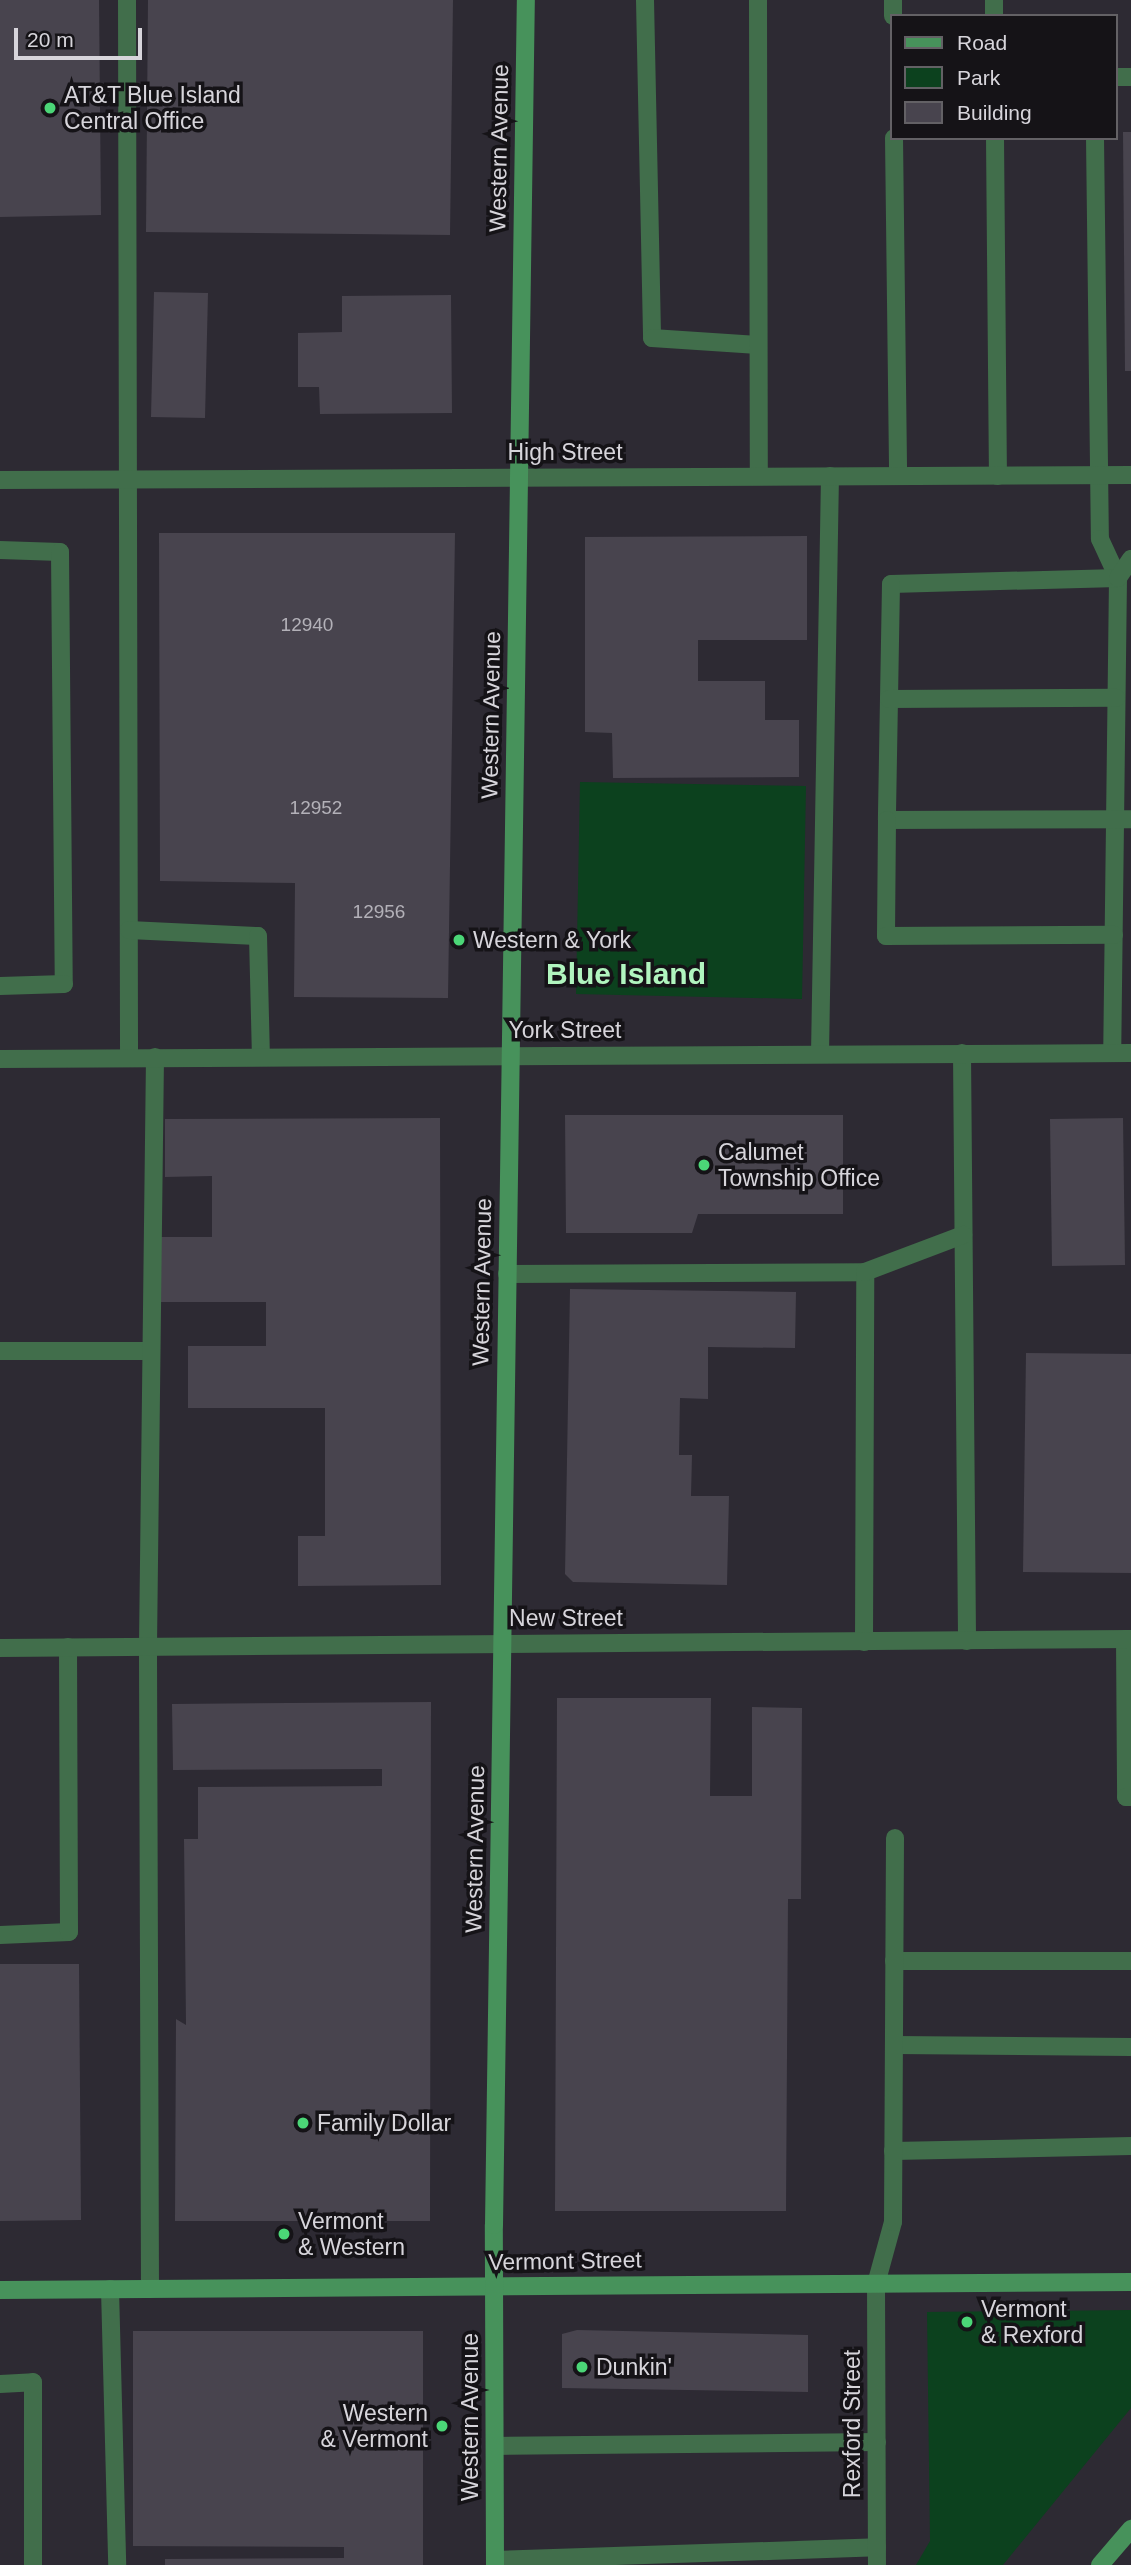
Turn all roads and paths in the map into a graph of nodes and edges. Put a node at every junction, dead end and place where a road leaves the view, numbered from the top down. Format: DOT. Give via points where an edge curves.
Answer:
graph roads {
  1 [pos="127,0"];
  2 [pos="526,0"];
  3 [pos="645,0"];
  4 [pos="758,0"];
  5 [pos="894,140"];
  6 [pos="995,140"];
  7 [pos="1095,140"];
  8 [pos="758,345"];
  9 [pos="1098,475"];
  10 [pos="1131,475"];
  11 [pos="758,476"];
  12 [pos="830,476"];
  13 [pos="898,476"];
  14 [pos="998,476"];
  15 [pos="519,477"];
  16 [pos="0,480"];
  17 [pos="130,480"];
  18 [pos="0,550"];
  19 [pos="1131,559"];
  20 [pos="1118,578"];
  21 [pos="1116,698"];
  22 [pos="889,699"];
  23 [pos="1123,819"];
  24 [pos="887,820"];
  25 [pos="129,930"];
  26 [pos="1114,934"];
  27 [pos="0,986"];
  28 [pos="962,1053"];
  29 [pos="1112,1053"];
  30 [pos="1131,1053"];
  31 [pos="820,1054"];
  32 [pos="509,1055"];
  33 [pos="261,1057"];
  34 [pos="129,1058"];
  35 [pos="155,1058"];
  36 [pos="0,1059"];
  37 [pos="963,1235"];
  38 [pos="865,1272"];
  39 [pos="507,1274"];
  40 [pos="0,1351"];
  41 [pos="151,1351"];
  42 [pos="1128,1639"];
  43 [pos="967,1641"];
  44 [pos="503,1642"];
  45 [pos="864,1642"];
  46 [pos="148,1646"];
  47 [pos="68,1647"];
  48 [pos="0,1648"];
  49 [pos="1131,1797"];
  50 [pos="895,1838"];
  51 [pos="0,1935"];
  52 [pos="894,1961"];
  53 [pos="1131,1961"];
  54 [pos="894,2045"];
  55 [pos="1131,2047"];
  56 [pos="1131,2147"];
  57 [pos="893,2151"];
  58 [pos="1131,2282"];
  59 [pos="876,2284"];
  60 [pos="494,2286"];
  61 [pos="150,2288"];
  62 [pos="110,2289"];
  63 [pos="0,2290"];
  64 [pos="0,2384"];
  65 [pos="877,2442"];
  66 [pos="495,2446"];
  67 [pos="1131,2529"];
  68 [pos="877,2556"];
  69 [pos="495,2562"];
  70 [pos="33,2565"];
  71 [pos="117,2565"];
  72 [pos="1100,2565"];
  1 -- 17 [label="street"];
  2 -- 15 [label="main road, Western Avenue"];
  3 -- 8 [label="street" via="652,338"];
  4 -- 8 [label="street"];
  5 -- 13 [label="street"];
  6 -- 14 [label="street"];
  7 -- 9 [label="street"];
  8 -- 11 [label="street"];
  9 -- 10 [label="street, High Street"];
  9 -- 14 [label="street, High Street"];
  9 -- 20 [label="street" via="1100,539"];
  11 -- 12 [label="street, High Street"];
  11 -- 15 [label="street, High Street"];
  12 -- 13 [label="street, High Street"];
  12 -- 31 [label="street"];
  13 -- 14 [label="street, High Street"];
  15 -- 17 [label="street, High Street"];
  15 -- 32 [label="main road, Western Avenue"];
  16 -- 17 [label="street, High Street"];
  17 -- 25 [label="street"];
  18 -- 27 [label="street" via="60,552 64,984"];
  19 -- 20 [label="street"];
  20 -- 21 [label="street"];
  20 -- 22 [label="street" via="891,584"];
  21 -- 22 [label="street"];
  21 -- 23 [label="street"];
  22 -- 24 [label="street"];
  23 -- 24 [label="street"];
  23 -- 26 [label="street"];
  24 -- 26 [label="street" via="886,936"];
  25 -- 33 [label="street" via="258,936"];
  25 -- 34 [label="street"];
  26 -- 29 [label="street"];
  28 -- 29 [label="street, York Street"];
  28 -- 31 [label="street, York Street"];
  28 -- 37 [label="street"];
  29 -- 30 [label="street, York Street"];
  31 -- 32 [label="street, York Street"];
  32 -- 33 [label="street, York Street"];
  32 -- 39 [label="main road, Western Avenue"];
  33 -- 35 [label="street, York Street"];
  34 -- 35 [label="street, York Street"];
  34 -- 36 [label="street, York Street"];
  35 -- 41 [label="street"];
  37 -- 38 [label="street"];
  37 -- 43 [label="street"];
  38 -- 39 [label="street"];
  38 -- 45 [label="street"];
  39 -- 44 [label="main road, Western Avenue"];
  40 -- 41 [label="street"];
  41 -- 46 [label="street"];
  42 -- 43 [label="street, New Street"];
  42 -- 49 [label="street" via="1126,1797"];
  43 -- 45 [label="street, New Street"];
  44 -- 45 [label="street, New Street"];
  44 -- 46 [label="street, New Street"];
  44 -- 60 [label="main road, Western Avenue"];
  46 -- 47 [label="street, New Street"];
  46 -- 61 [label="street"];
  47 -- 48 [label="street, New Street"];
  47 -- 51 [label="street" via="69,1932"];
  50 -- 52 [label="street, Rexford Street"];
  52 -- 53 [label="street"];
  52 -- 54 [label="street, Rexford Street"];
  54 -- 55 [label="street"];
  54 -- 57 [label="street, Rexford Street"];
  56 -- 57 [label="street"];
  57 -- 59 [label="street, Rexford Street" via="892,2222"];
  58 -- 59 [label="main road, Vermont Street"];
  59 -- 60 [label="main road, Vermont Street"];
  59 -- 65 [label="street, Rexford Street"];
  60 -- 61 [label="main road, Vermont Street"];
  60 -- 66 [label="main road, Western Avenue"];
  61 -- 62 [label="main road, Vermont Street"];
  62 -- 63 [label="main road, Vermont Street"];
  62 -- 71 [label="street"];
  64 -- 70 [label="street" via="33,2382"];
  65 -- 66 [label="street"];
  65 -- 68 [label="street, Rexford Street"];
  66 -- 69 [label="main road, Western Avenue"];
  67 -- 72 [label="main road"];
  68 -- 69 [label="street"];
}
